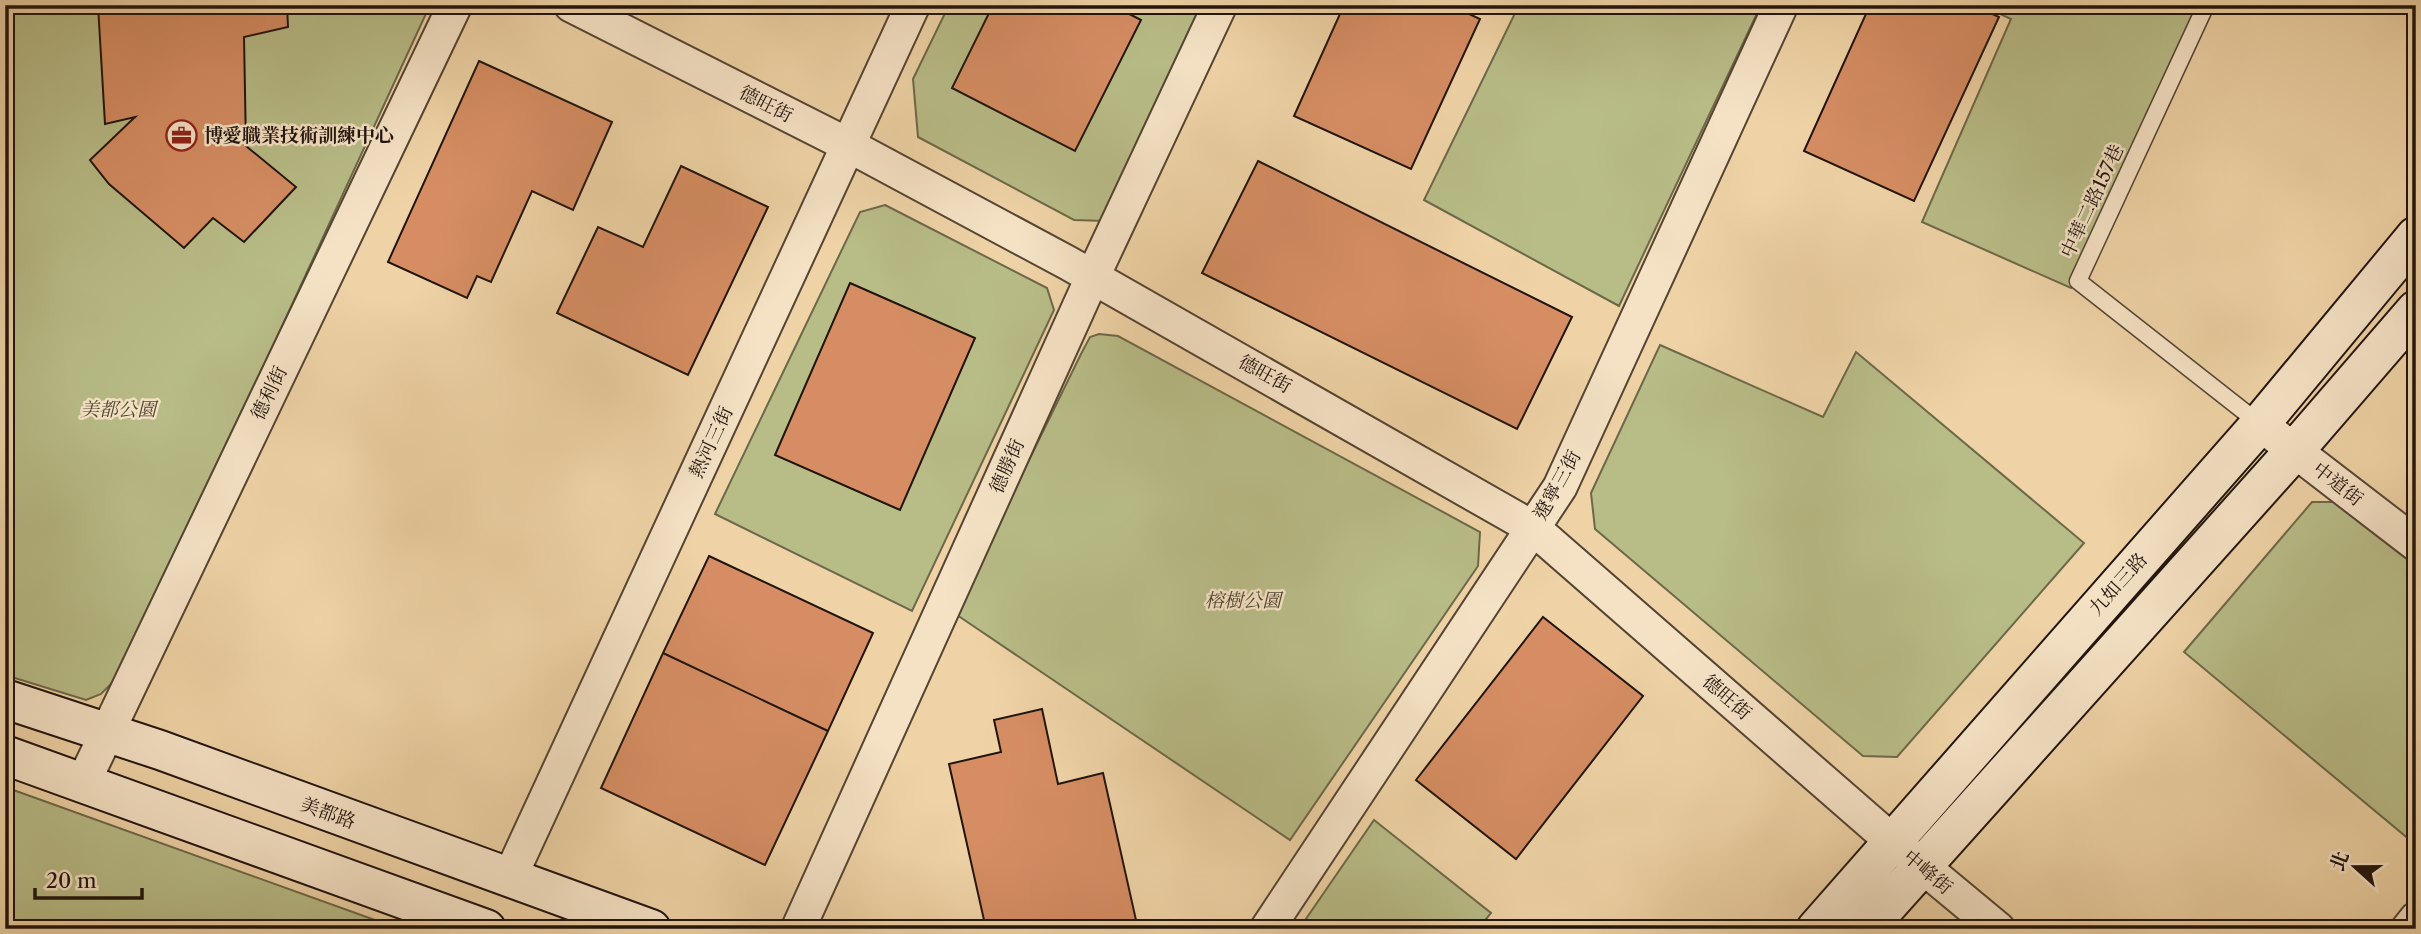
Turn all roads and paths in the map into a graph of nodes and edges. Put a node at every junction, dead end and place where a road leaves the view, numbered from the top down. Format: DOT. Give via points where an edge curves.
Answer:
graph roads {
  1 [pos="455,5"];
  2 [pos="571,5"];
  3 [pos="913,5"];
  4 [pos="1220,5"];
  5 [pos="1781,5"];
  6 [pos="2206,5"];
  7 [pos="848,145"];
  8 [pos="2416,236"];
  9 [pos="1093,276"];
  10 [pos="2416,310"];
  11 [pos="2260,424"];
  12 [pos="2295,450"];
  13 [pos="1533,528"];
  14 [pos="2416,544"];
  15 [pos="5,699"];
  16 [pos="107,734"];
  17 [pos="5,755"];
  18 [pos="84,781"];
  19 [pos="1892,841"];
  20 [pos="1923,867"];
  21 [pos="509,879"];
  22 [pos="2416,919"];
  23 [pos="486,929"];
  24 [pos="651,929"];
  25 [pos="798,929"];
  26 [pos="1267,929"];
  27 [pos="1816,929"];
  28 [pos="1866,929"];
  29 [pos="1998,929"];
  30 [pos="2408,929"];
  1 -- 16 [label="street, 德利街"];
  2 -- 7 [label="street, 德旺街"];
  3 -- 7 [label="street, 熱河三街"];
  4 -- 9 [label="street, 德勝街"];
  5 -- 13 [label="street, 遼寧三街" via="1563,479"];
  6 -- 11 [label="lane, 中華二路157巷" via="2078,281"];
  7 -- 9 [label="street, 德旺街"];
  7 -- 21 [label="street, 熱河三街"];
  8 -- 11 [label="street, 九如三路"];
  9 -- 13 [label="street, 德旺街"];
  9 -- 25 [label="street, 德勝街"];
  10 -- 12 [label="street"];
  11 -- 12 [label="street, 中道街"];
  11 -- 19 [label="street, 九如三路"];
  12 -- 14 [label="street, 中道街"];
  12 -- 20 [label="street"];
  13 -- 19 [label="street, 德旺街"];
  13 -- 26 [label="street, 遼寧三街"];
  15 -- 16 [label="street, 美都路"];
  16 -- 18 [label="street, 德利街"];
  16 -- 21 [label="street, 美都路"];
  17 -- 18 [label="street"];
  18 -- 23 [label="street"];
  19 -- 20 [label="street, 中峰街"];
  19 -- 27 [label="street, 九如三路"];
  20 -- 28 [label="street"];
  20 -- 29 [label="street, 中峰街"];
  21 -- 24 [label="street, 美都路"];
  22 -- 30 [label="street"];
}
